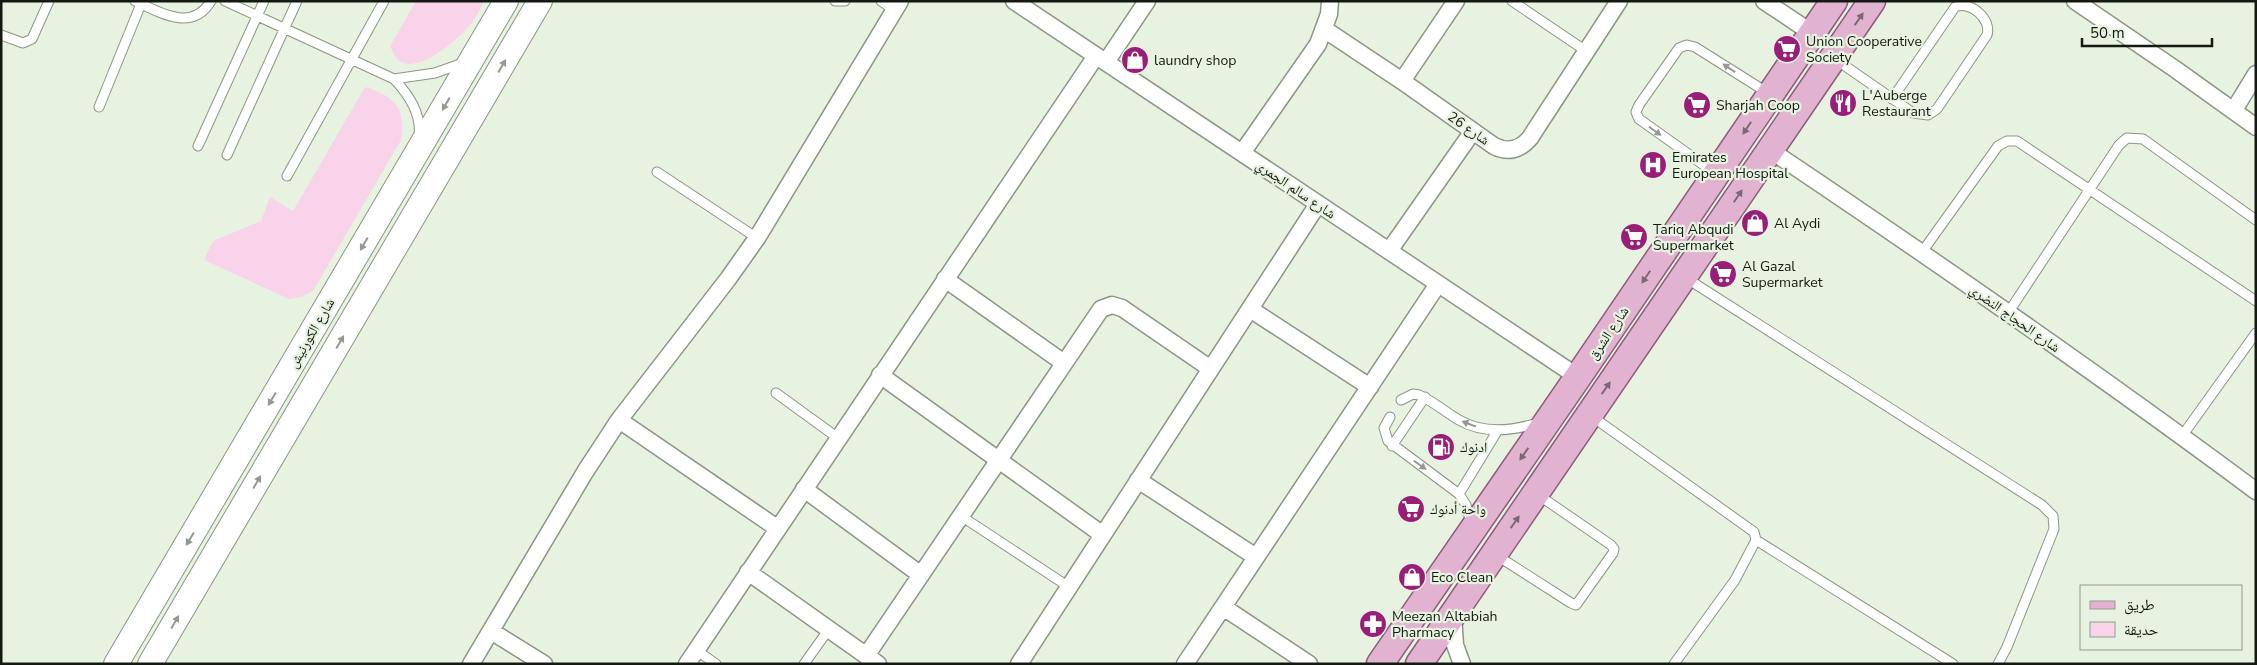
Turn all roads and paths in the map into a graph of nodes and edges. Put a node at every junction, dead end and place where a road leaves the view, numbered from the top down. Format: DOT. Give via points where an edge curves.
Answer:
graph roads {
  1 [pos="49,1"];
  2 [pos="211,1"];
  3 [pos="225,1"];
  4 [pos="264,1"];
  5 [pos="297,1"];
  6 [pos="384,1"];
  7 [pos="506,1"];
  8 [pos="540,1"];
  9 [pos="835,1"];
  10 [pos="845,1"];
  11 [pos="880,1"];
  12 [pos="1014,1"];
  13 [pos="1147,1"];
  14 [pos="1330,1"];
  15 [pos="1456,1"];
  16 [pos="1512,1"];
  17 [pos="1619,1"];
  18 [pos="1764,1"];
  19 [pos="1834,1"];
  20 [pos="1872,1"];
  21 [pos="138,3"];
  22 [pos="2086,4"];
  23 [pos="897,6"];
  24 [pos="257,16"];
  25 [pos="284,28"];
  26 [pos="1324,29"];
  27 [pos="1812,33"];
  28 [pos="1,35"];
  29 [pos="1586,51"];
  30 [pos="1832,57"];
  31 [pos="472,58"];
  32 [pos="1101,59"];
  33 [pos="352,60"];
  34 [pos="2256,74"];
  35 [pos="394,79"];
  36 [pos="1402,81"];
  37 [pos="1770,95"];
  38 [pos="1892,99"];
  39 [pos="99,107"];
  40 [pos="2234,110"];
  41 [pos="2256,127"];
  42 [pos="1473,131"];
  43 [pos="198,146"];
  44 [pos="1770,150"];
  45 [pos="418,152"];
  46 [pos="1242,153"];
  47 [pos="228,155"];
  48 [pos="658,172"];
  49 [pos="1716,174"];
  50 [pos="287,176"];
  51 [pos="433,184"];
  52 [pos="2090,189"];
  53 [pos="1318,204"];
  54 [pos="2256,220"];
  55 [pos="758,238"];
  56 [pos="1389,251"];
  57 [pos="1922,252"];
  58 [pos="1684,276"];
  59 [pos="946,279"];
  60 [pos="1438,284"];
  61 [pos="2256,301"];
  62 [pos="329,303"];
  63 [pos="1250,309"];
  64 [pos="2008,313"];
  65 [pos="2256,333"];
  66 [pos="1064,363"];
  67 [pos="1211,369"];
  68 [pos="880,375"];
  69 [pos="1578,377"];
  70 [pos="1370,387"];
  71 [pos="776,394"];
  72 [pos="1425,397"];
  73 [pos="1401,400"];
  74 [pos="304,402"];
  75 [pos="1588,414"];
  76 [pos="1390,417"];
  77 [pos="1550,418"];
  78 [pos="619,420"];
  79 [pos="1498,430"];
  80 [pos="2182,436"];
  81 [pos="838,438"];
  82 [pos="1392,446"];
  83 [pos="998,460"];
  84 [pos="1138,480"];
  85 [pos="804,489"];
  86 [pos="2256,491"];
  87 [pos="1536,493"];
  88 [pos="1459,494"];
  89 [pos="961,516"];
  90 [pos="778,528"];
  91 [pos="1472,530"];
  92 [pos="1102,535"];
  93 [pos="1756,540"];
  94 [pos="1494,553"];
  95 [pos="1256,557"];
  96 [pos="748,572"];
  97 [pos="921,575"];
  98 [pos="1069,587"];
  99 [pos="1223,607"];
  100 [pos="1453,614"];
  101 [pos="828,629"];
  102 [pos="491,630"];
  103 [pos="692,657"];
  104 [pos="872,660"];
  105 [pos="116,664"];
  106 [pos="150,664"];
  107 [pos="471,664"];
  108 [pos="544,664"];
  109 [pos="716,664"];
  110 [pos="804,664"];
  111 [pos="1019,664"];
  112 [pos="1185,664"];
  113 [pos="1309,664"];
  114 [pos="1380,664"];
  115 [pos="1419,664"];
  116 [pos="1462,664"];
  117 [pos="1674,664"];
  118 [pos="1953,664"];
  119 [pos="1998,664"];
  1 -- 28 [label="lane" via="32,39 23,43"];
  2 -- 21 [label="lane" via="199,14 184,19"];
  3 -- 24 [label="lane"];
  4 -- 24 [label="lane"];
  5 -- 25 [label="lane"];
  6 -- 33 [label="lane"];
  7 -- 31 [label="main road, شارع الكورنيش"];
  51 -- 8 [label="main road, شارع الكورنيش, one-way"];
  9 -- 10 [label="lane"];
  11 -- 23 [label="lane"];
  12 -- 32 [label="street, شارع سالم الجمري"];
  13 -- 32 [label="street"];
  14 -- 26 [label="street"];
  15 -- 36 [label="street"];
  16 -- 29 [label="lane"];
  17 -- 29 [label="street, شارع 26"];
  18 -- 27 [label="street"];
  19 -- 27 [label="main road, شارع الشرق"];
  30 -- 20 [label="main road, one-way"];
  21 -- 39 [label="lane"];
  22 -- 40 [label="street"];
  23 -- 55 [label="street"];
  24 -- 25 [label="lane"];
  24 -- 43 [label="lane"];
  25 -- 33 [label="lane"];
  25 -- 47 [label="lane"];
  26 -- 36 [label="street, شارع 26"];
  26 -- 46 [label="street" via="1309,57"];
  27 -- 37 [label="main road, شارع الشرق"];
  29 -- 42 [label="street, شارع 26" via="1525,144 1518,149 1502,150"];
  30 -- 38 [label="lane"];
  30 -- 44 [label="main road"];
  31 -- 35 [label="lane" via="434,73"];
  31 -- 45 [label="main road, شارع الكورنيش, one-way"];
  31 -- 51 [label="main road" via="480,66 482,76 445,146"];
  32 -- 46 [label="street, شارع سالم الجمري"];
  32 -- 59 [label="street"];
  33 -- 35 [label="lane"];
  33 -- 50 [label="lane"];
  34 -- 40 [label="street"];
  35 -- 45 [label="lane" via="408,94 416,112 420,132"];
  36 -- 42 [label="street, شارع 26"];
  37 -- 49 [label="main road, شارع الشرق, one-way"];
  37 -- 49 [label="lane, one-way" via="1687,45 1679,48 1639,104 1636,112 1639,119"];
  38 -- 38 [label="lane" via="1918,115 1933,112 1988,35 1986,20 1967,6 1955,7"];
  40 -- 41 [label="street"];
  42 -- 56 [label="street"];
  44 -- 57 [label="street, شارع الحجاج النضري"];
  58 -- 44 [label="main road, one-way"];
  45 -- 62 [label="main road, شارع الكورنيش, one-way"];
  46 -- 53 [label="street, شارع سالم الجمري"];
  48 -- 55 [label="lane"];
  49 -- 69 [label="main road, شارع الشرق, one-way"];
  74 -- 51 [label="main road, شارع الكورنيش, one-way"];
  52 -- 54 [label="lane" via="2119,145 2127,138 2138,137"];
  52 -- 57 [label="lane" via="2021,142 2007,141 1998,146"];
  52 -- 61 [label="lane"];
  52 -- 64 [label="lane"];
  53 -- 56 [label="street, شارع سالم الجمري"];
  53 -- 63 [label="street"];
  55 -- 78 [label="street"];
  56 -- 60 [label="street, شارع سالم الجمري"];
  57 -- 64 [label="street, شارع الحجاج النضري"];
  75 -- 58 [label="main road, one-way"];
  58 -- 119 [label="lane" via="2042,505 2052,516 2054,529"];
  59 -- 66 [label="street"];
  59 -- 68 [label="street"];
  60 -- 69 [label="street, شارع سالم الجمري"];
  60 -- 70 [label="street"];
  62 -- 74 [label="main road" via="324,335 298,381 298,392"];
  62 -- 105 [label="main road, شارع الكورنيش, one-way"];
  63 -- 67 [label="street"];
  63 -- 70 [label="street"];
  64 -- 80 [label="street, شارع الحجاج النضري"];
  65 -- 80 [label="lane"];
  66 -- 67 [label="street" via="1097,314 1112,306 1122,308"];
  66 -- 83 [label="street"];
  67 -- 84 [label="street"];
  68 -- 81 [label="street"];
  68 -- 83 [label="street"];
  69 -- 77 [label="main road, شارع الشرق"];
  70 -- 95 [label="street"];
  71 -- 81 [label="lane"];
  72 -- 73 [label="lane" via="1413,394"];
  79 -- 72 [label="lane, one-way" via="1472,426"];
  72 -- 82 [label="lane"];
  106 -- 74 [label="main road, شارع الكورنيش, one-way"];
  75 -- 87 [label="main road"];
  75 -- 93 [label="lane" via="1754,532"];
  76 -- 82 [label="lane" via="1384,428"];
  77 -- 79 [label="lane" via="1525,427"];
  77 -- 91 [label="main road, شارع الشرق, one-way"];
  78 -- 90 [label="street"];
  78 -- 102 [label="street"];
  79 -- 88 [label="lane"];
  80 -- 86 [label="street, شارع الحجاج النضري"];
  81 -- 85 [label="street"];
  82 -- 88 [label="lane, one-way"];
  83 -- 89 [label="street"];
  83 -- 92 [label="street"];
  84 -- 92 [label="street"];
  84 -- 95 [label="street"];
  85 -- 90 [label="street"];
  85 -- 97 [label="street"];
  94 -- 87 [label="main road, one-way"];
  87 -- 94 [label="lane" via="1613,546 1613,553 1580,601 1576,605 1570,603"];
  88 -- 91 [label="lane" via="1470,517"];
  89 -- 97 [label="street"];
  89 -- 98 [label="lane"];
  90 -- 96 [label="street"];
  91 -- 114 [label="main road, شارع الشرق"];
  92 -- 98 [label="street"];
  93 -- 117 [label="lane" via="1735,580"];
  93 -- 118 [label="lane"];
  94 -- 100 [label="main road"];
  95 -- 99 [label="street"];
  96 -- 101 [label="street"];
  96 -- 103 [label="street"];
  97 -- 104 [label="street"];
  98 -- 111 [label="street"];
  99 -- 112 [label="street"];
  99 -- 113 [label="street"];
  100 -- 115 [label="main road"];
  100 -- 116 [label="street" via="1455,645"];
  101 -- 104 [label="street"];
  101 -- 110 [label="lane"];
  102 -- 107 [label="street"];
  102 -- 108 [label="street"];
  103 -- 109 [label="lane"];
}
